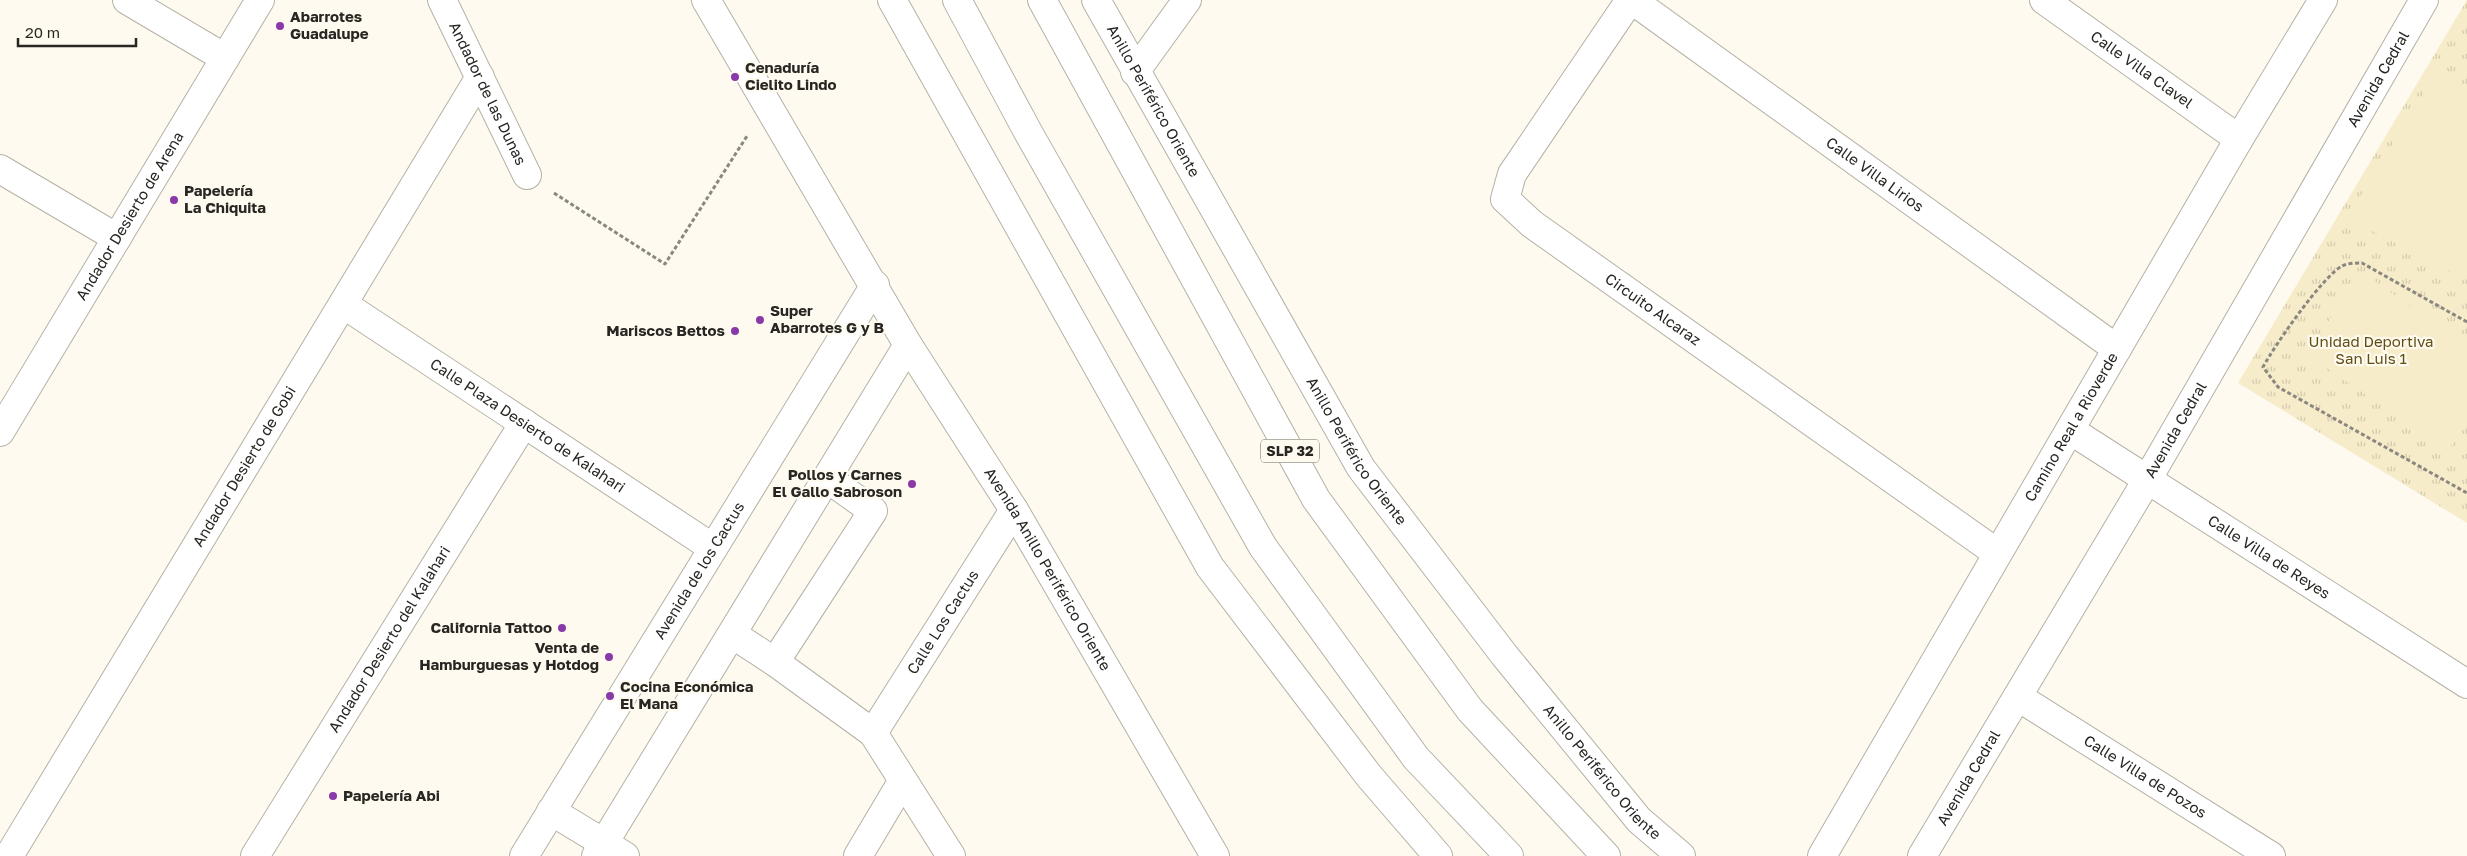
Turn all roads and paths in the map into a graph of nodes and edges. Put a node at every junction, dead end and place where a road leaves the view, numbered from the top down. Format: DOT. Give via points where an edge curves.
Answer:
graph roads {
  1 [pos="127,0"];
  2 [pos="260,0"];
  3 [pos="442,0"];
  4 [pos="706,0"];
  5 [pos="892,0"];
  6 [pos="957,0"];
  7 [pos="1042,0"];
  8 [pos="1187,0"];
  9 [pos="1631,0"];
  10 [pos="2044,0"];
  11 [pos="2323,0"];
  12 [pos="2424,0"];
  13 [pos="1103,3"];
  14 [pos="225,58"];
  15 [pos="1135,72"];
  16 [pos="480,78"];
  17 [pos="767,104"];
  18 [pos="2239,139"];
  19 [pos="0,169"];
  20 [pos="527,175"];
  21 [pos="117,238"];
  22 [pos="875,285"];
  23 [pos="343,304"];
  24 [pos="2467,322"];
  25 [pos="908,345"];
  26 [pos="2117,350"];
  27 [pos="524,423"];
  28 [pos="2070,430"];
  29 [pos="0,432"];
  30 [pos="827,478"];
  31 [pos="2147,480"];
  32 [pos="2467,492"];
  33 [pos="1014,510"];
  34 [pos="712,548"];
  35 [pos="1997,553"];
  36 [pos="732,634"];
  37 [pos="775,662"];
  38 [pos="2467,684"];
  39 [pos="2018,697"];
  40 [pos="873,733"];
  41 [pos="902,782"];
  42 [pos="551,811"];
  43 [pos="608,852"];
  44 [pos="9,856"];
  45 [pos="255,856"];
  46 [pos="524,856"];
  47 [pos="858,856"];
  48 [pos="951,856"];
  49 [pos="1216,856"];
  50 [pos="1438,856"];
  51 [pos="1509,856"];
  52 [pos="1606,856"];
  53 [pos="1681,856"];
  54 [pos="1822,856"];
  55 [pos="1922,856"];
  56 [pos="2271,856"];
  1 -- 14 [label="main road"];
  2 -- 14 [label="main road, Andador Desierto de Arena"];
  3 -- 16 [label="main road, Andador de las Dunas"];
  4 -- 17 [label="main road"];
  5 -- 50 [label="main road" via="1210,567 1369,776"];
  6 -- 51 [label="main road" via="1263,547 1416,758"];
  7 -- 52 [label="main road, SLP 32" via="1316,499 1470,710"];
  8 -- 15 [label="main road"];
  9 -- 26 [label="main road, Calle Villa Lirios"];
  9 -- 35 [label="main road, Circuito Alcaraz" via="1512,174 1505,199 1532,224"];
  10 -- 18 [label="main road, Calle Villa Clavel"];
  11 -- 18 [label="main road, Camino Real a Rioverde"];
  12 -- 31 [label="main road, Avenida Cedral"];
  13 -- 15 [label="main road, Anillo Periférico Oriente"];
  14 -- 21 [label="main road, Andador Desierto de Arena"];
  15 -- 53 [label="main road, Anillo Periférico Oriente" via="1361,468 1505,656 1633,813"];
  16 -- 20 [label="main road, Andador de las Dunas"];
  16 -- 23 [label="main road, Andador Desierto de Gobi"];
  17 -- 20 [label="path, Andador de las Dunas" via="665,264"];
  17 -- 22 [label="main road"];
  18 -- 26 [label="main road, Camino Real a Rioverde"];
  19 -- 21 [label="main road"];
  21 -- 29 [label="main road, Andador Desierto de Arena"];
  22 -- 25 [label="main road, Avenida Anillo Periférico Oriente"];
  22 -- 34 [label="main road, Avenida de los Cactus"];
  23 -- 27 [label="main road, Calle Plaza Desierto de Kalahari"];
  23 -- 44 [label="main road, Andador Desierto de Gobi"];
  24 -- 32 [label="path" via="2362,263 2344,264 2330,275 2263,367 2278,387"];
  25 -- 30 [label="main road"];
  25 -- 33 [label="main road, Avenida Anillo Periférico Oriente"];
  26 -- 28 [label="main road, Camino Real a Rioverde"];
  27 -- 34 [label="main road, Calle Plaza Desierto de Kalahari"];
  27 -- 45 [label="main road, Andador Desierto del Kalahari"];
  28 -- 31 [label="main road, Calle Villa de Reyes"];
  28 -- 35 [label="main road, Camino Real a Rioverde"];
  30 -- 36 [label="main road"];
  30 -- 37 [label="main road" via="873,511"];
  31 -- 38 [label="main road, Calle Villa de Reyes"];
  31 -- 39 [label="main road, Avenida Cedral"];
  33 -- 40 [label="main road, Calle Los Cactus"];
  33 -- 49 [label="main road, Avenida Anillo Periférico Oriente"];
  34 -- 42 [label="main road, Avenida de los Cactus"];
  35 -- 54 [label="main road, Camino Real a Rioverde"];
  36 -- 37 [label="main road"];
  36 -- 43 [label="main road"];
  37 -- 40 [label="main road"];
  39 -- 55 [label="main road, Avenida Cedral"];
  39 -- 56 [label="main road, Calle Villa de Pozos"];
  40 -- 41 [label="main road"];
  41 -- 47 [label="main road"];
  41 -- 48 [label="main road"];
  42 -- 43 [label="main road"];
  42 -- 46 [label="main road, Avenida de los Cactus"];
}
